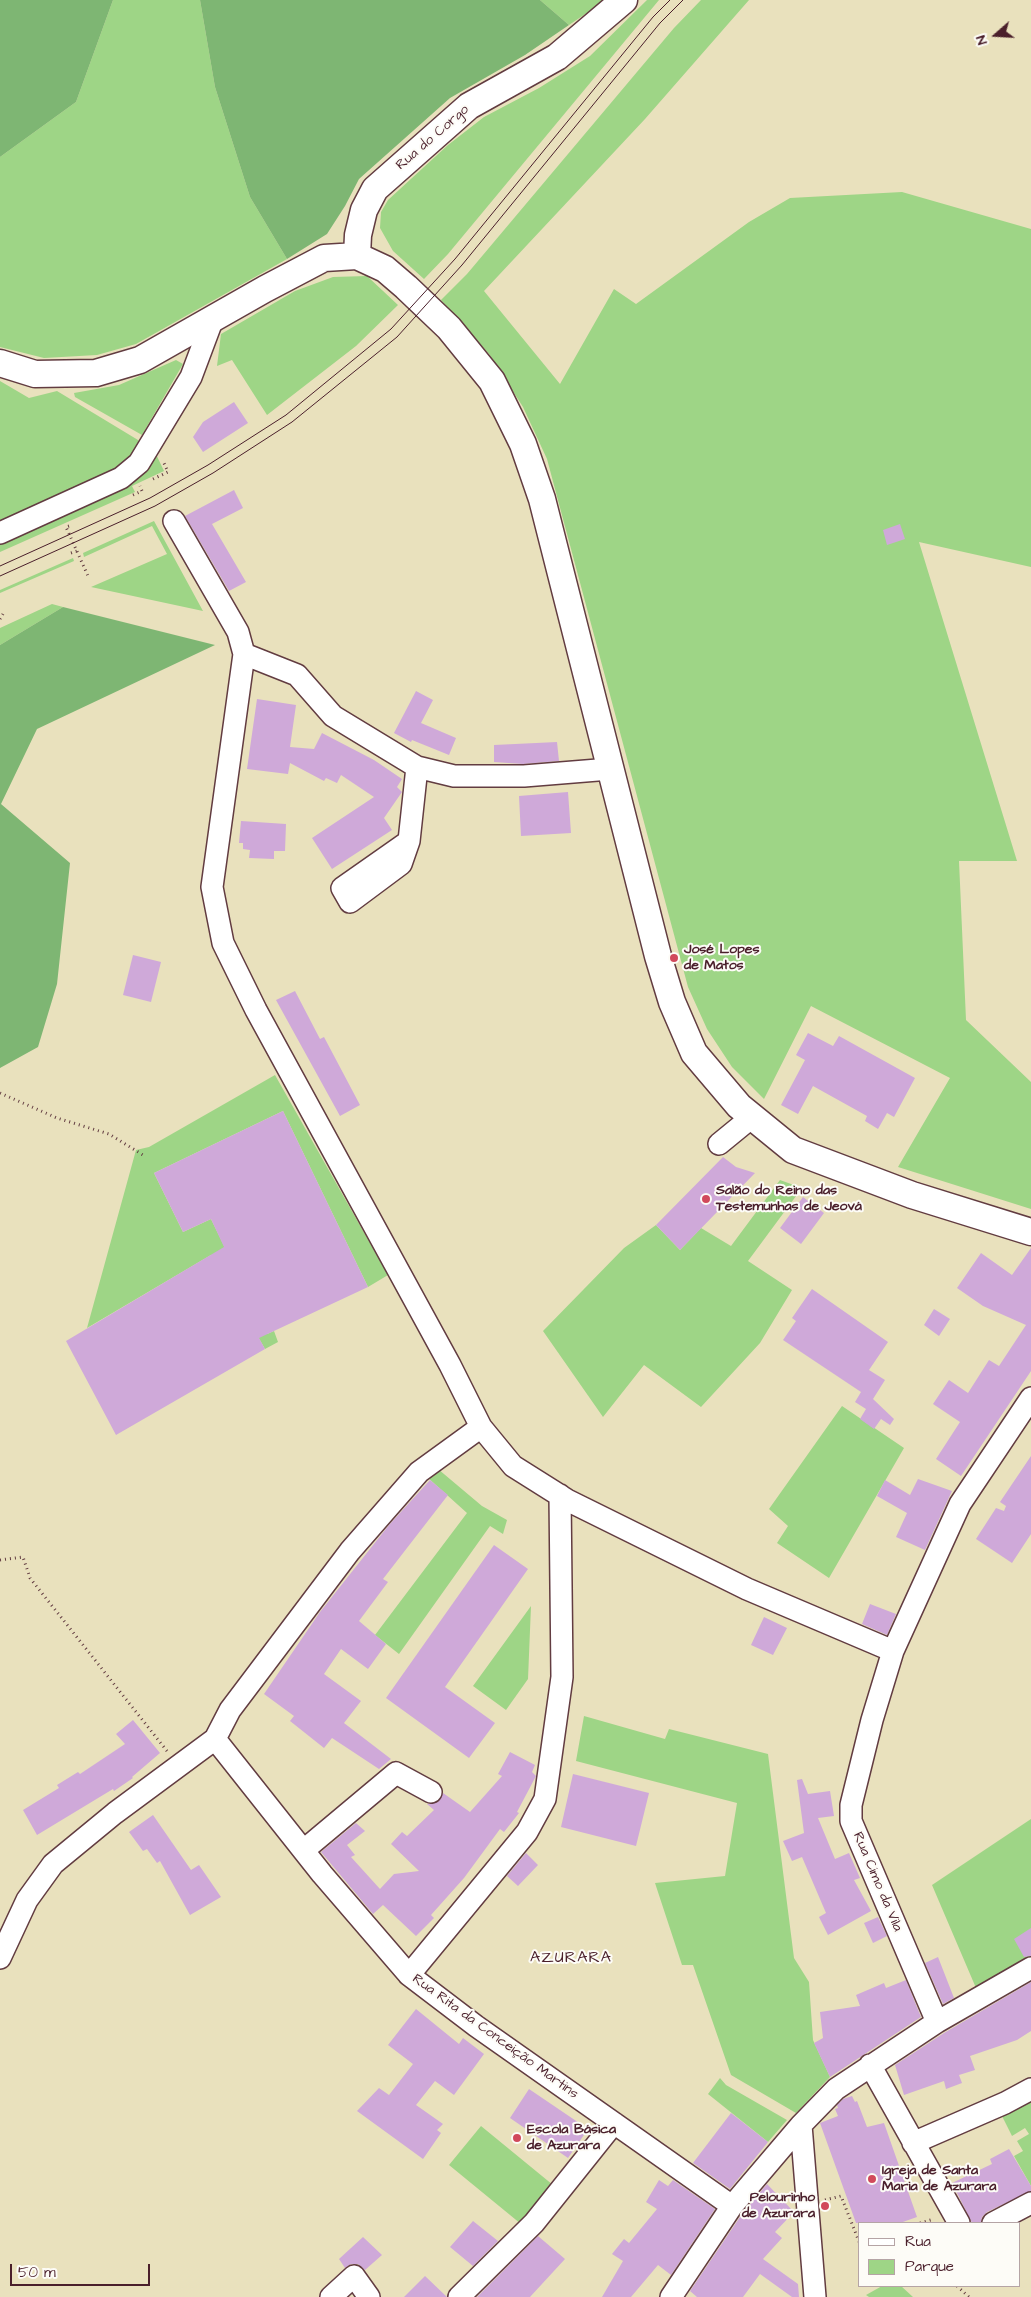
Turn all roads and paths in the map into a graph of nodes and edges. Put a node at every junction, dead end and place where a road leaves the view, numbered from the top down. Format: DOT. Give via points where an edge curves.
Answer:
graph roads {
  1 [pos="624,0"];
  2 [pos="357,256"];
  3 [pos="212,321"];
  4 [pos="0,363"];
  5 [pos="152,442"];
  6 [pos="125,499"];
  7 [pos="174,520"];
  8 [pos="75,523"];
  9 [pos="0,533"];
  10 [pos="77,551"];
  11 [pos="71,553"];
  12 [pos="88,576"];
  13 [pos="3,614"];
  14 [pos="0,619"];
  15 [pos="244,654"];
  16 [pos="417,767"];
  17 [pos="610,769"];
  18 [pos="409,841"];
  19 [pos="0,1093"];
  20 [pos="752,1117"];
  21 [pos="719,1144"];
  22 [pos="143,1155"];
  23 [pos="1031,1232"];
  24 [pos="1031,1398"];
  25 [pos="481,1427"];
  26 [pos="560,1496"];
  27 [pos="0,1560"];
  28 [pos="894,1651"];
  29 [pos="214,1739"];
  30 [pos="171,1756"];
  31 [pos="431,1792"];
  32 [pos="304,1850"];
  33 [pos="0,1958"];
  34 [pos="1031,1968"];
  35 [pos="409,1975"];
  36 [pos="937,2022"];
  37 [pos="870,2065"];
  38 [pos="1031,2089"];
  39 [pos="614,2123"];
  40 [pos="801,2125"];
  41 [pos="913,2143"];
  42 [pos="1031,2203"];
  43 [pos="808,2205"];
  44 [pos="732,2206"];
  45 [pos="958,2222"];
  46 [pos="995,2222"];
  47 [pos="858,2239"];
  48 [pos="958,2287"];
  49 [pos="331,2297"];
  50 [pos="369,2297"];
  51 [pos="459,2297"];
  52 [pos="671,2297"];
  53 [pos="815,2297"];
  54 [pos="969,2297"];
  1 -- 2 [label="street, Rua do Corgo" via="557,57 469,106 375,189 364,210"];
  2 -- 3 [label="street" via="324,258"];
  2 -- 17 [label="street" via="392,275 449,328 492,381 523,444 542,500"];
  3 -- 4 [label="street" via="140,360 96,373 36,374"];
  3 -- 5 [label="street" via="191,377"];
  5 -- 6 [label="path" via="168,472 140,486 142,491"];
  5 -- 9 [label="street" via="139,464 121,478"];
  7 -- 15 [label="street" via="238,632"];
  8 -- 10 [label="path" via="66,527"];
  10 -- 11 [label="path"];
  10 -- 12 [label="path"];
  13 -- 14 [label="path"];
  15 -- 16 [label="street" via="297,675 333,716"];
  15 -- 25 [label="street" via="212,888 222,943"];
  16 -- 17 [label="street" via="454,776 524,776"];
  16 -- 18 [label="street"];
  17 -- 20 [label="street" via="672,1002 694,1053"];
  19 -- 22 [label="path" via="57,1118 109,1134"];
  20 -- 21 [label="street"];
  20 -- 23 [label="street" via="793,1150 912,1195"];
  24 -- 28 [label="street, Rua Cimo da Vila" via="960,1504"];
  25 -- 26 [label="street" via="513,1466"];
  25 -- 29 [label="street" via="419,1472 350,1552 230,1710"];
  26 -- 28 [label="street" via="747,1589"];
  26 -- 35 [label="street" via="562,1677 545,1799 527,1832"];
  27 -- 30 [label="path" via="23,1557 30,1578"];
  28 -- 36 [label="street, Rua Cimo da Vila" via="872,1720 851,1806 852,1821"];
  29 -- 32 [label="street, Rua Rita da Conceição Martins"];
  29 -- 33 [label="street" via="53,1864 27,1900"];
  31 -- 32 [label="street" via="396,1773"];
  32 -- 35 [label="street, Rua Rita da Conceição Martins"];
  34 -- 36 [label="street"];
  35 -- 39 [label="street, Rua Rita da Conceição Martins"];
  36 -- 37 [label="street"];
  37 -- 40 [label="street" via="836,2089"];
  37 -- 41 [label="street"];
  38 -- 41 [label="street"];
  39 -- 44 [label="street, Rua Rita da Conceição Martins"];
  39 -- 51 [label="street" via="534,2224"];
  40 -- 43 [label="street"];
  40 -- 44 [label="street"];
  41 -- 45 [label="street"];
  42 -- 46 [label="street"];
  43 -- 47 [label="path" via="841,2196"];
  43 -- 53 [label="street"];
  44 -- 52 [label="street"];
  48 -- 54 [label="path"];
  49 -- 50 [label="street" via="354,2276"];
}
